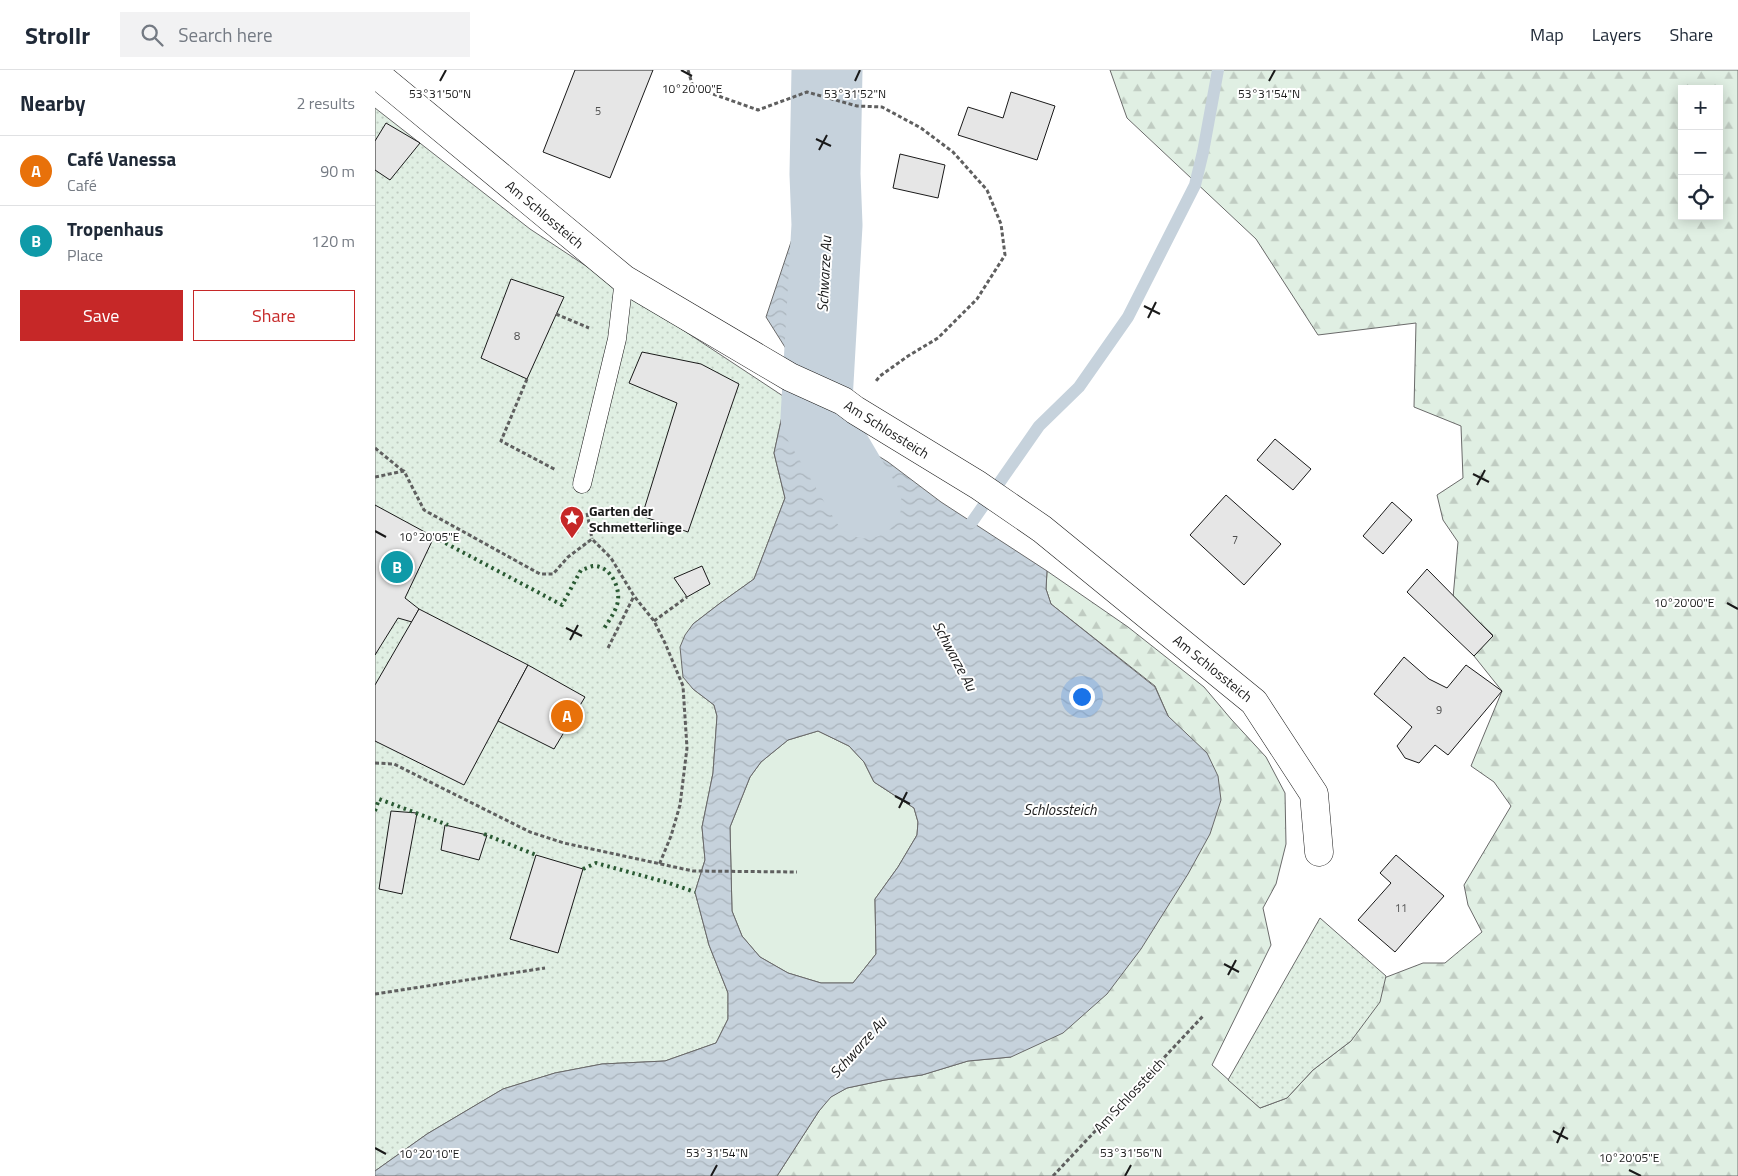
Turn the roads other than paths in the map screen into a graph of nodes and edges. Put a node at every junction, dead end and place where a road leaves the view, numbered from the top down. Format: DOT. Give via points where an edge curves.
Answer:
graph roads {
  1 [pos="375,73"];
  2 [pos="624,279"];
  3 [pos="582,484"];
  4 [pos="1319,852"];
  1 -- 2 [label="street, Am Schlossteich"];
  2 -- 3 [label="lane" via="617,339"];
  2 -- 4 [label="street, Am Schlossteich" via="789,377 849,405 978,484 1042,529 1254,702 1314,794"];
}
